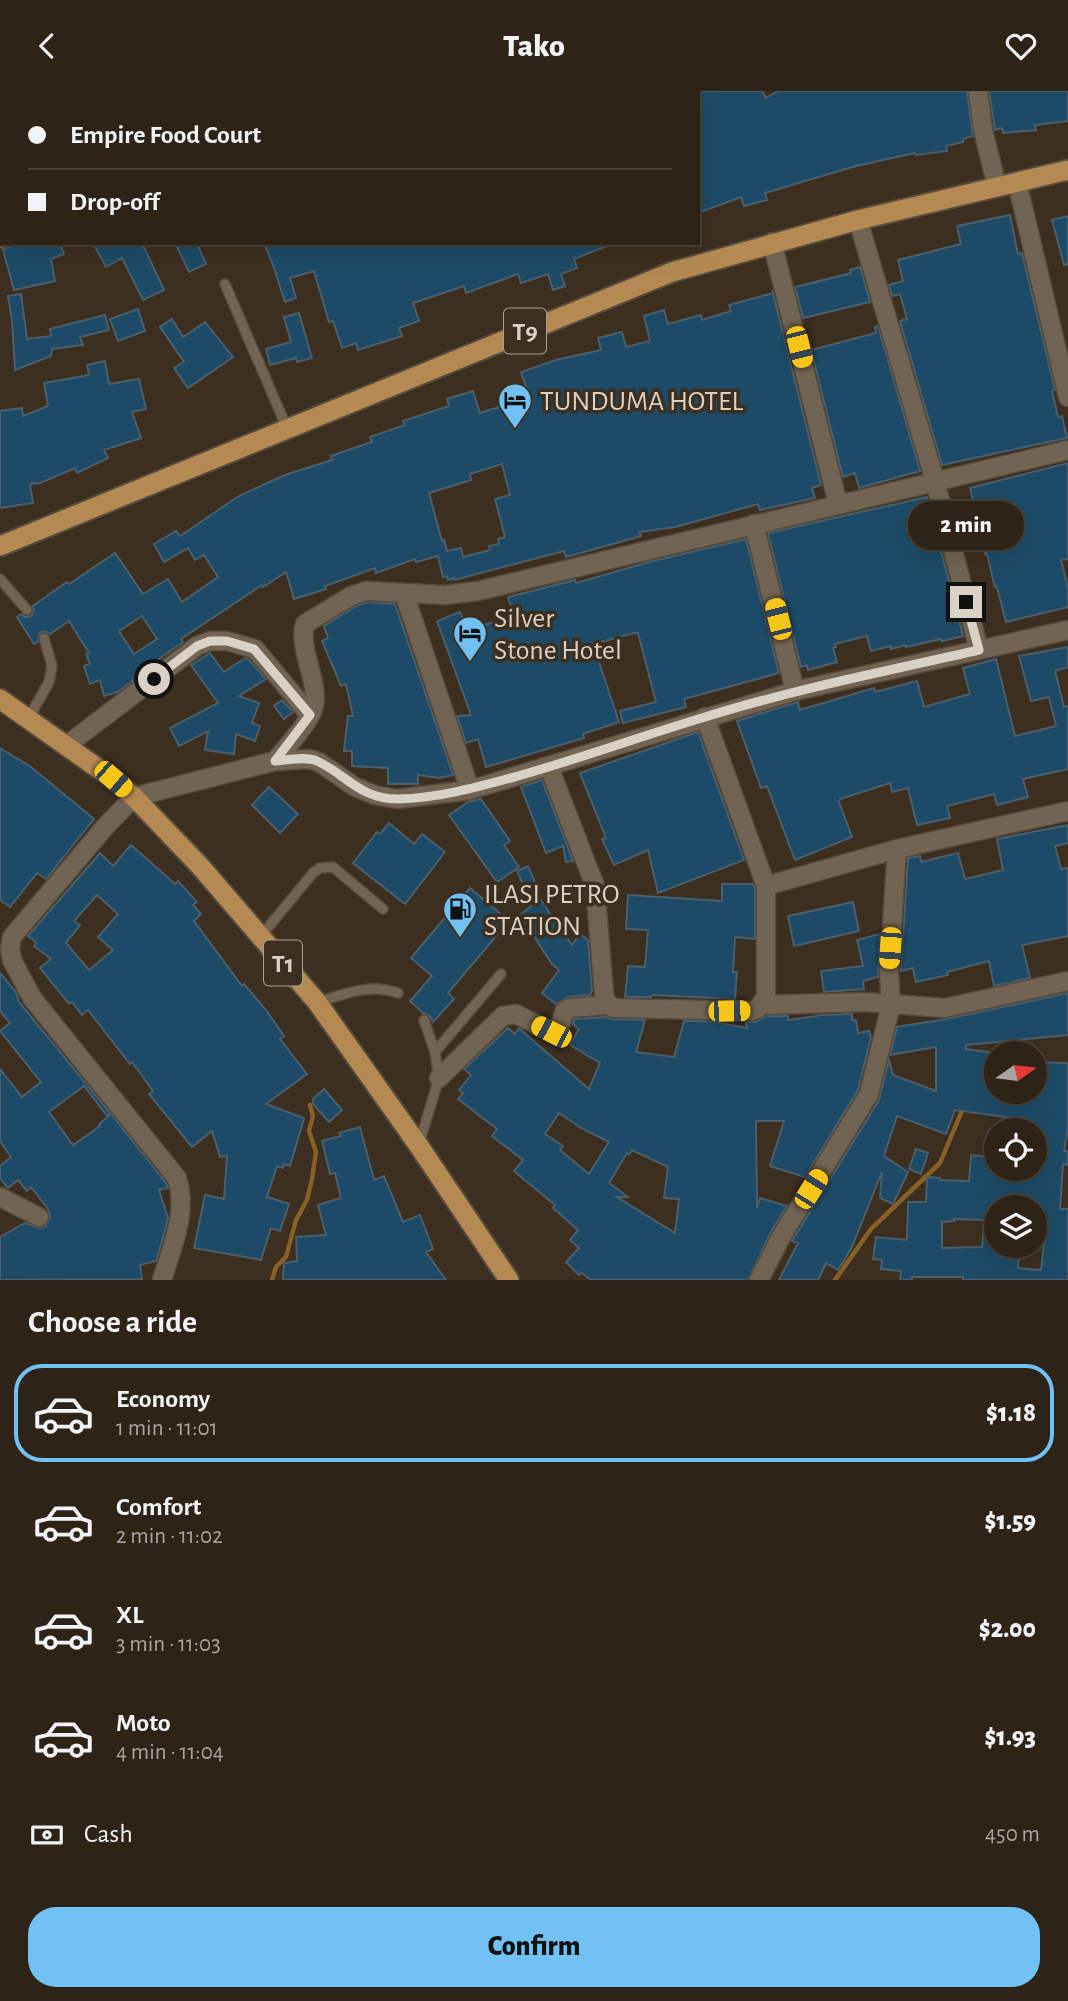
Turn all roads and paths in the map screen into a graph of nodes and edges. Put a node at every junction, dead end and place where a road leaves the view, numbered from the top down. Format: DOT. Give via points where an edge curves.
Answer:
graph roads {
  1 [pos="978,91"];
  2 [pos="1068,170"];
  3 [pos="1017,182"];
  4 [pos="997,187"];
  5 [pos="858,220"];
  6 [pos="772,242"];
  7 [pos="225,284"];
  8 [pos="1068,397"];
  9 [pos="287,428"];
  10 [pos="1068,450"];
  11 [pos="935,481"];
  12 [pos="838,504"];
  13 [pos="754,524"];
  14 [pos="0,546"];
  15 [pos="0,579"];
  16 [pos="404,593"];
  17 [pos="27,610"];
  18 [pos="1068,630"];
  19 [pos="44,638"];
  20 [pos="979,650"];
  21 [pos="795,691"];
  22 [pos="0,699"];
  23 [pos="310,715"];
  24 [pos="705,717"];
  25 [pos="28,719"];
  26 [pos="68,745"];
  27 [pos="275,761"];
  28 [pos="549,767"];
  29 [pos="470,790"];
  30 [pos="134,797"];
  31 [pos="1068,811"];
  32 [pos="897,849"];
  33 [pos="766,886"];
  34 [pos="383,909"];
  35 [pos="260,937"];
  36 [pos="6,938"];
  37 [pos="501,974"];
  38 [pos="1068,981"];
  39 [pos="397,993"];
  40 [pos="317,1002"];
  41 [pos="608,1005"];
  42 [pos="762,1005"];
  43 [pos="891,1005"];
  44 [pos="424,1020"];
  45 [pos="435,1052"];
  46 [pos="439,1078"];
  47 [pos="419,1146"];
  48 [pos="0,1197"];
  49 [pos="39,1217"];
  50 [pos="162,1280"];
  51 [pos="509,1280"];
  52 [pos="759,1280"];
  1 -- 4 [label="street"];
  2 -- 3 [label="highway, T9"];
  3 -- 4 [label="highway, T9"];
  3 -- 8 [label="street"];
  4 -- 5 [label="highway, T9"];
  5 -- 6 [label="highway, T9"];
  5 -- 11 [label="street"];
  6 -- 9 [label="highway, T9" via="672,272"];
  6 -- 12 [label="street"];
  7 -- 9 [label="lane"];
  9 -- 14 [label="highway, T9"];
  10 -- 11 [label="street"];
  11 -- 12 [label="street"];
  11 -- 20 [label="street"];
  12 -- 13 [label="street"];
  13 -- 16 [label="street" via="478,591"];
  13 -- 21 [label="street"];
  15 -- 17 [label="lane"];
  16 -- 23 [label="street" via="361,592 306,624 302,635 313,690"];
  16 -- 29 [label="street"];
  18 -- 20 [label="street"];
  19 -- 25 [label="lane" via="52,666 50,681"];
  20 -- 21 [label="street"];
  21 -- 24 [label="street"];
  22 -- 25 [label="highway, T1"];
  23 -- 26 [label="street" via="254,649 210,641 197,646"];
  23 -- 27 [label="street"];
  24 -- 28 [label="street"];
  24 -- 33 [label="street"];
  25 -- 26 [label="highway, T1"];
  26 -- 30 [label="highway, T1"];
  27 -- 29 [label="street" via="316,760 355,787 391,798"];
  27 -- 30 [label="street"];
  28 -- 29 [label="street"];
  28 -- 41 [label="street" via="595,886"];
  30 -- 35 [label="highway, T1" via="201,866"];
  30 -- 36 [label="street"];
  31 -- 32 [label="street"];
  32 -- 33 [label="street"];
  32 -- 43 [label="street" via="888,973"];
  33 -- 42 [label="street" via="766,998"];
  34 -- 35 [label="lane" via="327,866 313,873"];
  35 -- 40 [label="highway, T1"];
  36 -- 50 [label="street" via="32,998 177,1178 181,1211"];
  37 -- 45 [label="lane"];
  38 -- 43 [label="street" via="946,1009"];
  39 -- 40 [label="lane" via="373,988"];
  40 -- 47 [label="highway, T1"];
  41 -- 42 [label="street" via="707,1011 752,1011"];
  41 -- 46 [label="street" via="569,1008 560,1026 551,1032 516,1014 503,1016"];
  42 -- 43 [label="street"];
  43 -- 52 [label="street" via="869,1094"];
  44 -- 45 [label="lane"];
  45 -- 46 [label="lane"];
  46 -- 47 [label="lane"];
  47 -- 51 [label="highway, T1"];
  48 -- 49 [label="street"];
}
